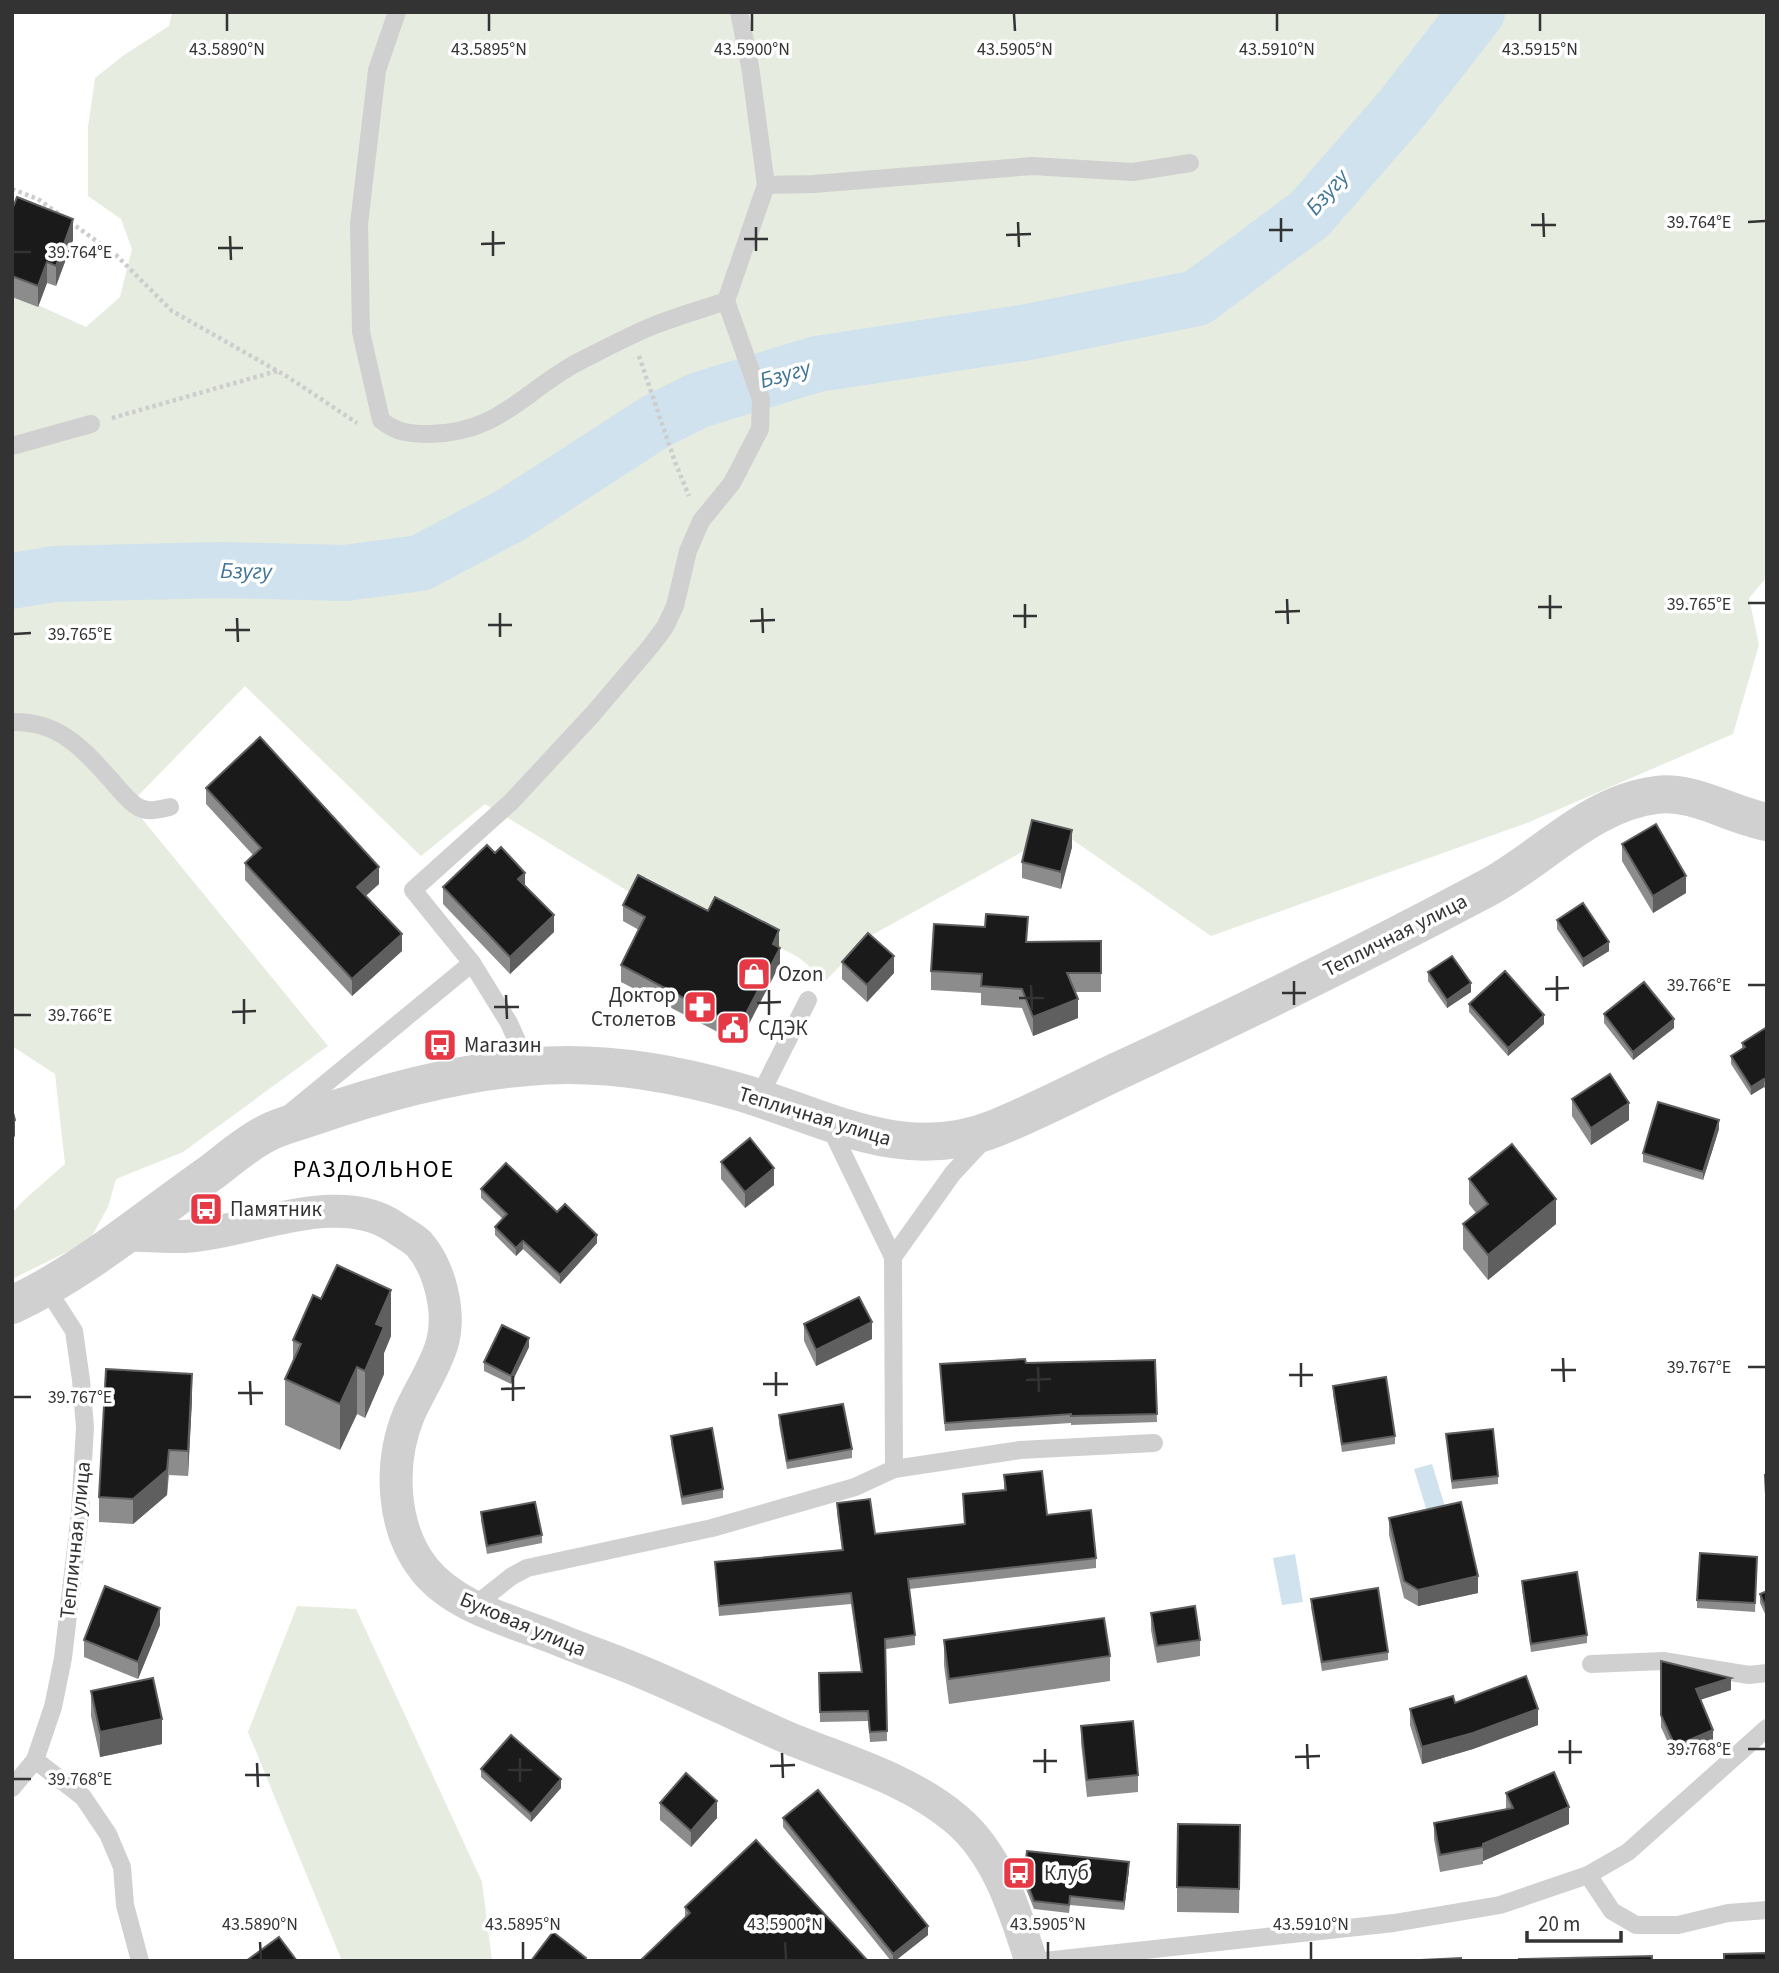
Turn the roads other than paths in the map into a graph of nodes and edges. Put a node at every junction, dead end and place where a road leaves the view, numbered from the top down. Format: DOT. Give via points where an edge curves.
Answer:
graph roads {
  1 [pos="397,12"];
  2 [pos="739,12"];
  3 [pos="1190,163"];
  4 [pos="766,185"];
  5 [pos="726,301"];
  6 [pos="91,424"];
  7 [pos="12,446"];
  8 [pos="12,722"];
  9 [pos="170,807"];
  10 [pos="1761,826"];
  11 [pos="472,963"];
  12 [pos="808,1000"];
  13 [pos="527,1066"];
  14 [pos="758,1099"];
  15 [pos="828,1124"];
  16 [pos="992,1130"];
  17 [pos="267,1132"];
  18 [pos="127,1235"];
  19 [pos="893,1257"];
  20 [pos="47,1289"];
  21 [pos="12,1306"];
  22 [pos="1154,1443"];
  23 [pos="894,1469"];
  24 [pos="474,1606"];
  25 [pos="1591,1664"];
  26 [pos="1767,1673"];
  27 [pos="1767,1728"];
  28 [pos="35,1760"];
  29 [pos="12,1788"];
  30 [pos="1588,1875"];
  31 [pos="1767,1910"];
  32 [pos="140,1961"];
  33 [pos="1031,1961"];
  34 [pos="1044,1961"];
  1 -- 5 [label="lane" via="377,70 359,224 361,332 381,420 408,434 473,429 567,368 655,325"];
  2 -- 4 [label="lane"];
  3 -- 4 [label="lane" via="1133,172 1032,166"];
  4 -- 5 [label="lane"];
  5 -- 11 [label="lane" via="761,399 760,429 732,482 701,521 688,551 676,607 650,647 592,715 511,802 413,890"];
  6 -- 7 [label="lane"];
  8 -- 9 [label="lane" via="57,730 84,749 138,807 152,811"];
  10 -- 16 [label="street, Тепличная улица" via="1671,794 1652,795 1597,814 1508,876 1464,900 1224,1023"];
  11 -- 13 [label="lane" via="509,1023"];
  11 -- 17 [label="lane"];
  12 -- 14 [label="lane"];
  13 -- 14 [label="street, Тепличная улица" via="601,1065"];
  13 -- 17 [label="street, Тепличная улица" via="441,1081"];
  14 -- 15 [label="street, Тепличная улица"];
  15 -- 16 [label="street, Тепличная улица" via="898,1141 950,1140"];
  15 -- 19 [label="lane"];
  16 -- 19 [label="lane" via="953,1173"];
  17 -- 18 [label="street, Тепличная улица"];
  18 -- 20 [label="street, Тепличная улица"];
  18 -- 24 [label="street, Буковая улица" via="191,1236 329,1210 364,1213 391,1224 419,1244 439,1279 445,1306 443,1343 408,1418 398,1456 398,1505 407,1541 423,1568 444,1591"];
  19 -- 23 [label="lane"];
  20 -- 21 [label="street, Тепличная улица"];
  20 -- 28 [label="lane, Тепличная улица" via="74,1331 85,1427 63,1658"];
  22 -- 23 [label="lane" via="1020,1450"];
  23 -- 24 [label="lane" via="855,1487 712,1528 527,1568"];
  24 -- 33 [label="street, Буковая улица" via="645,1673 926,1797 958,1820 979,1843 1001,1880"];
  25 -- 26 [label="lane" via="1662,1661 1749,1675"];
  27 -- 30 [label="lane" via="1628,1853"];
  28 -- 29 [label="lane, Тепличная улица"];
  28 -- 32 [label="lane" via="83,1797 108,1833 122,1867 125,1905"];
  30 -- 31 [label="lane" via="1612,1911 1636,1925 1678,1924"];
  30 -- 34 [label="lane" via="1500,1905 1394,1923"];
}
